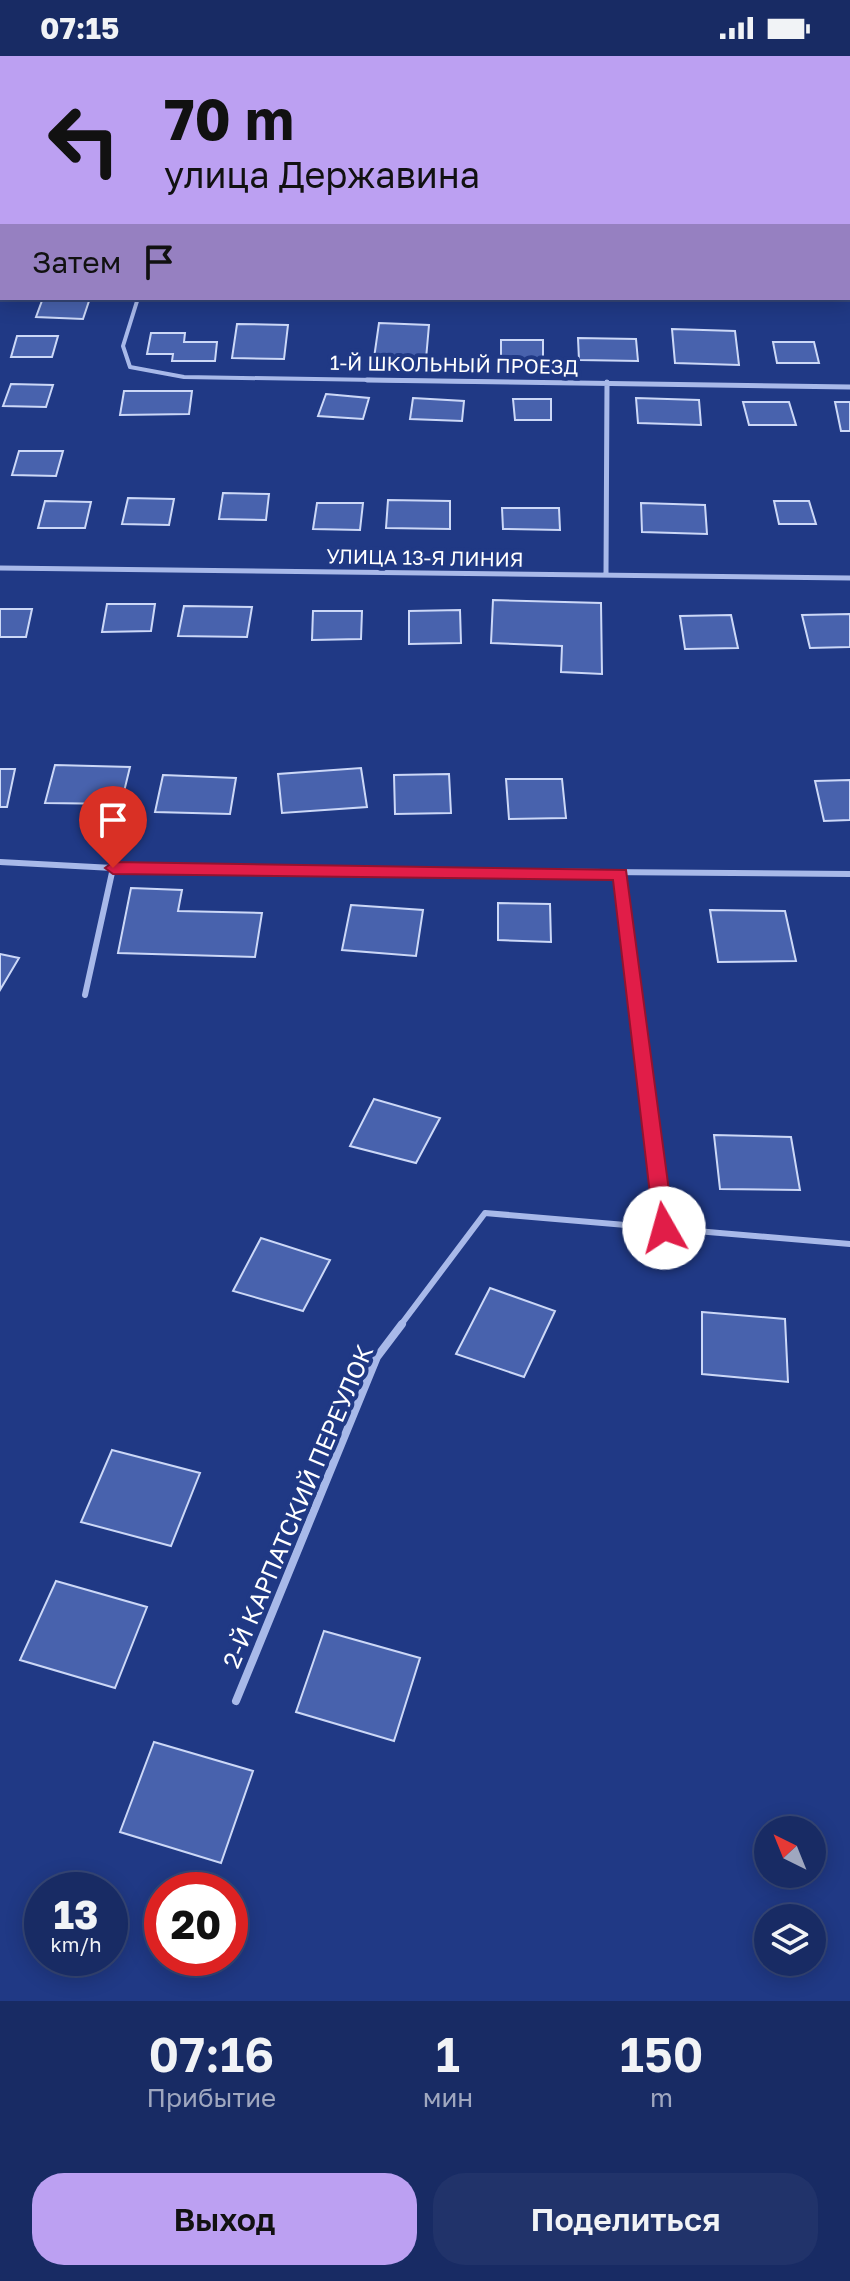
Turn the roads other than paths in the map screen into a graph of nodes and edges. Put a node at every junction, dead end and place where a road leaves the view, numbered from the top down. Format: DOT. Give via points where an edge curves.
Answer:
graph roads {
  1 [pos="137,300"];
  2 [pos="607,382"];
  3 [pos="850,387"];
  4 [pos="0,568"];
  5 [pos="606,575"];
  6 [pos="850,578"];
  7 [pos="0,862"];
  8 [pos="113,868"];
  9 [pos="620,874"];
  10 [pos="850,874"];
  11 [pos="85,995"];
  12 [pos="664,1228"];
  13 [pos="850,1244"];
  14 [pos="236,1701"];
  1 -- 2 [label="lane, 1-Й ШКОЛЬНЫЙ ПРОЕЗД" via="123,346 130,367 184,377"];
  2 -- 3 [label="lane, 1-Й ШКОЛЬНЫЙ ПРОЕЗД"];
  2 -- 5 [label="lane"];
  4 -- 5 [label="lane, УЛИЦА 13-Я ЛИНИЯ"];
  5 -- 6 [label="lane, УЛИЦА 13-Я ЛИНИЯ"];
  7 -- 8 [label="lane"];
  8 -- 9 [label="lane"];
  8 -- 11 [label="lane"];
  9 -- 10 [label="lane"];
  9 -- 12 [label="lane"];
  12 -- 13 [label="lane"];
  12 -- 14 [label="lane, 2-Й КАРПАТСКИЙ ПЕРЕУЛОК" via="485,1213 377,1357"];
}
